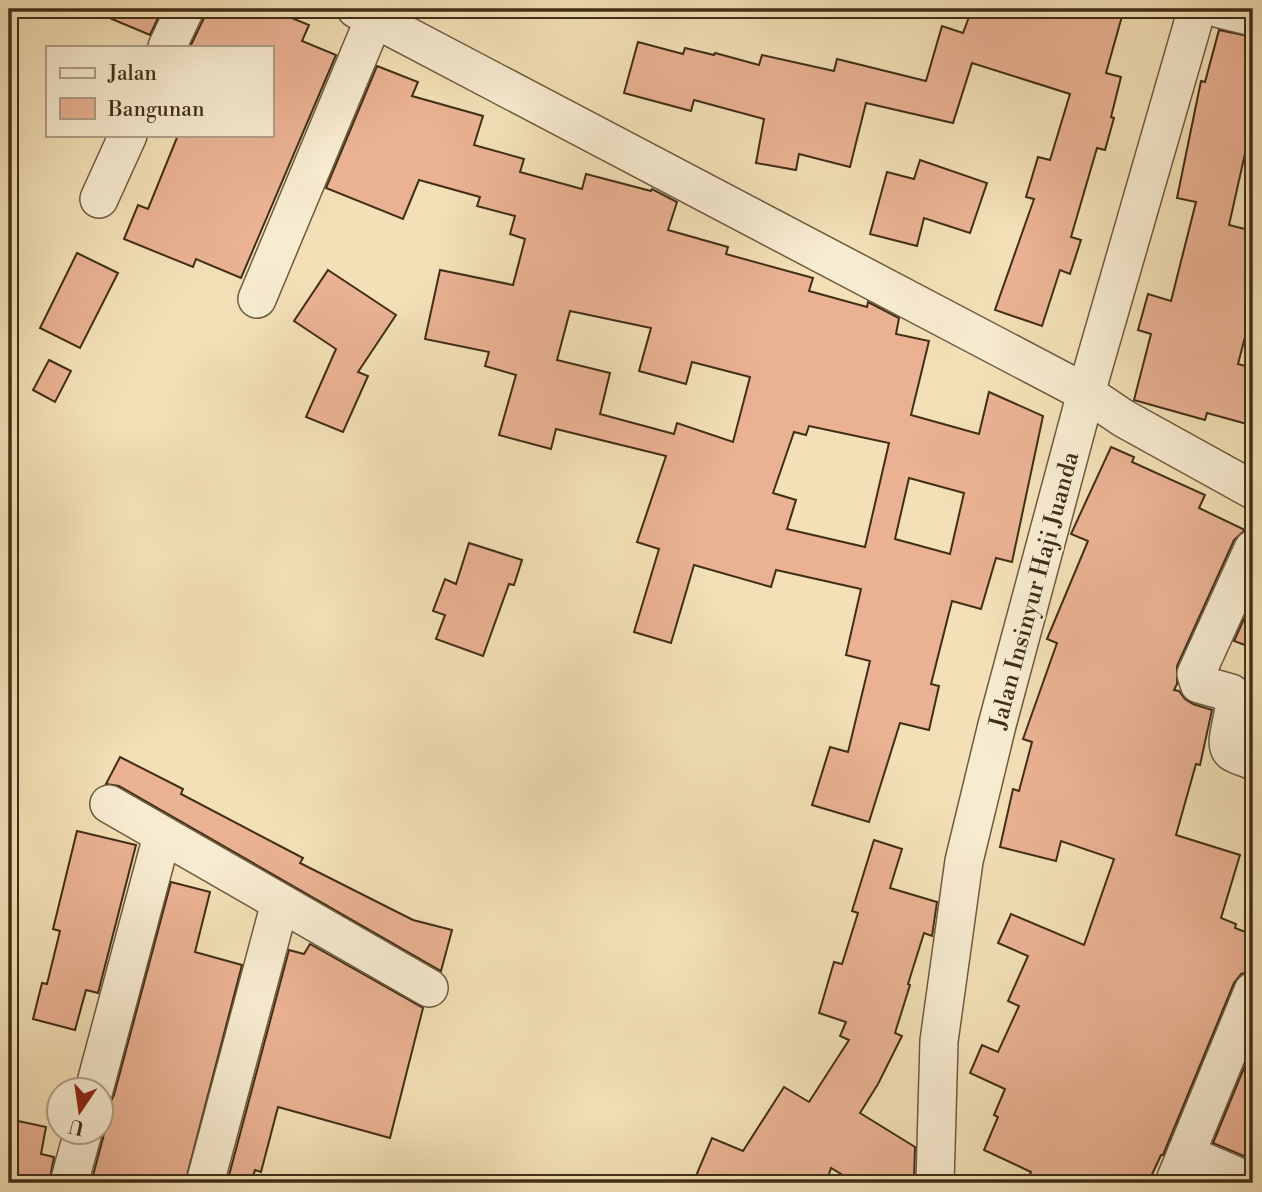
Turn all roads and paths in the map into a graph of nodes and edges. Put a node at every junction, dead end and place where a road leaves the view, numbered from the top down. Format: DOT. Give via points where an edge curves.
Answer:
graph roads {
  1 [pos="185,9"];
  2 [pos="1197,9"];
  3 [pos="1220,9"];
  4 [pos="365,14"];
  5 [pos="1253,17"];
  6 [pos="167,46"];
  7 [pos="128,136"];
  8 [pos="99,198"];
  9 [pos="257,299"];
  10 [pos="1086,393"];
  11 [pos="1253,490"];
  12 [pos="1253,549"];
  13 [pos="1253,761"];
  14 [pos="109,804"];
  15 [pos="162,836"];
  16 [pos="280,903"];
  17 [pos="429,988"];
  18 [pos="1253,991"];
  19 [pos="98,1076"];
  20 [pos="79,1146"];
  21 [pos="1180,1168"];
  22 [pos="69,1183"];
  23 [pos="205,1183"];
  24 [pos="935,1183"];
  25 [pos="1253,1183"];
  1 -- 6 [label="street"];
  2 -- 10 [label="street, Jalan Insinyur Haji Juanda"];
  3 -- 5 [label="street"];
  4 -- 9 [label="street"];
  4 -- 10 [label="street"];
  7 -- 8 [label="street"];
  10 -- 11 [label="street"];
  10 -- 24 [label="street, Jalan Insinyur Haji Juanda" via="964,861 939,1041"];
  12 -- 13 [label="street" via="1196,674 1199,684 1231,693 1235,708 1229,748"];
  14 -- 15 [label="street"];
  15 -- 16 [label="street"];
  15 -- 19 [label="street"];
  16 -- 17 [label="street"];
  16 -- 23 [label="street"];
  18 -- 21 [label="street"];
  20 -- 22 [label="street"];
  21 -- 25 [label="street"];
}
